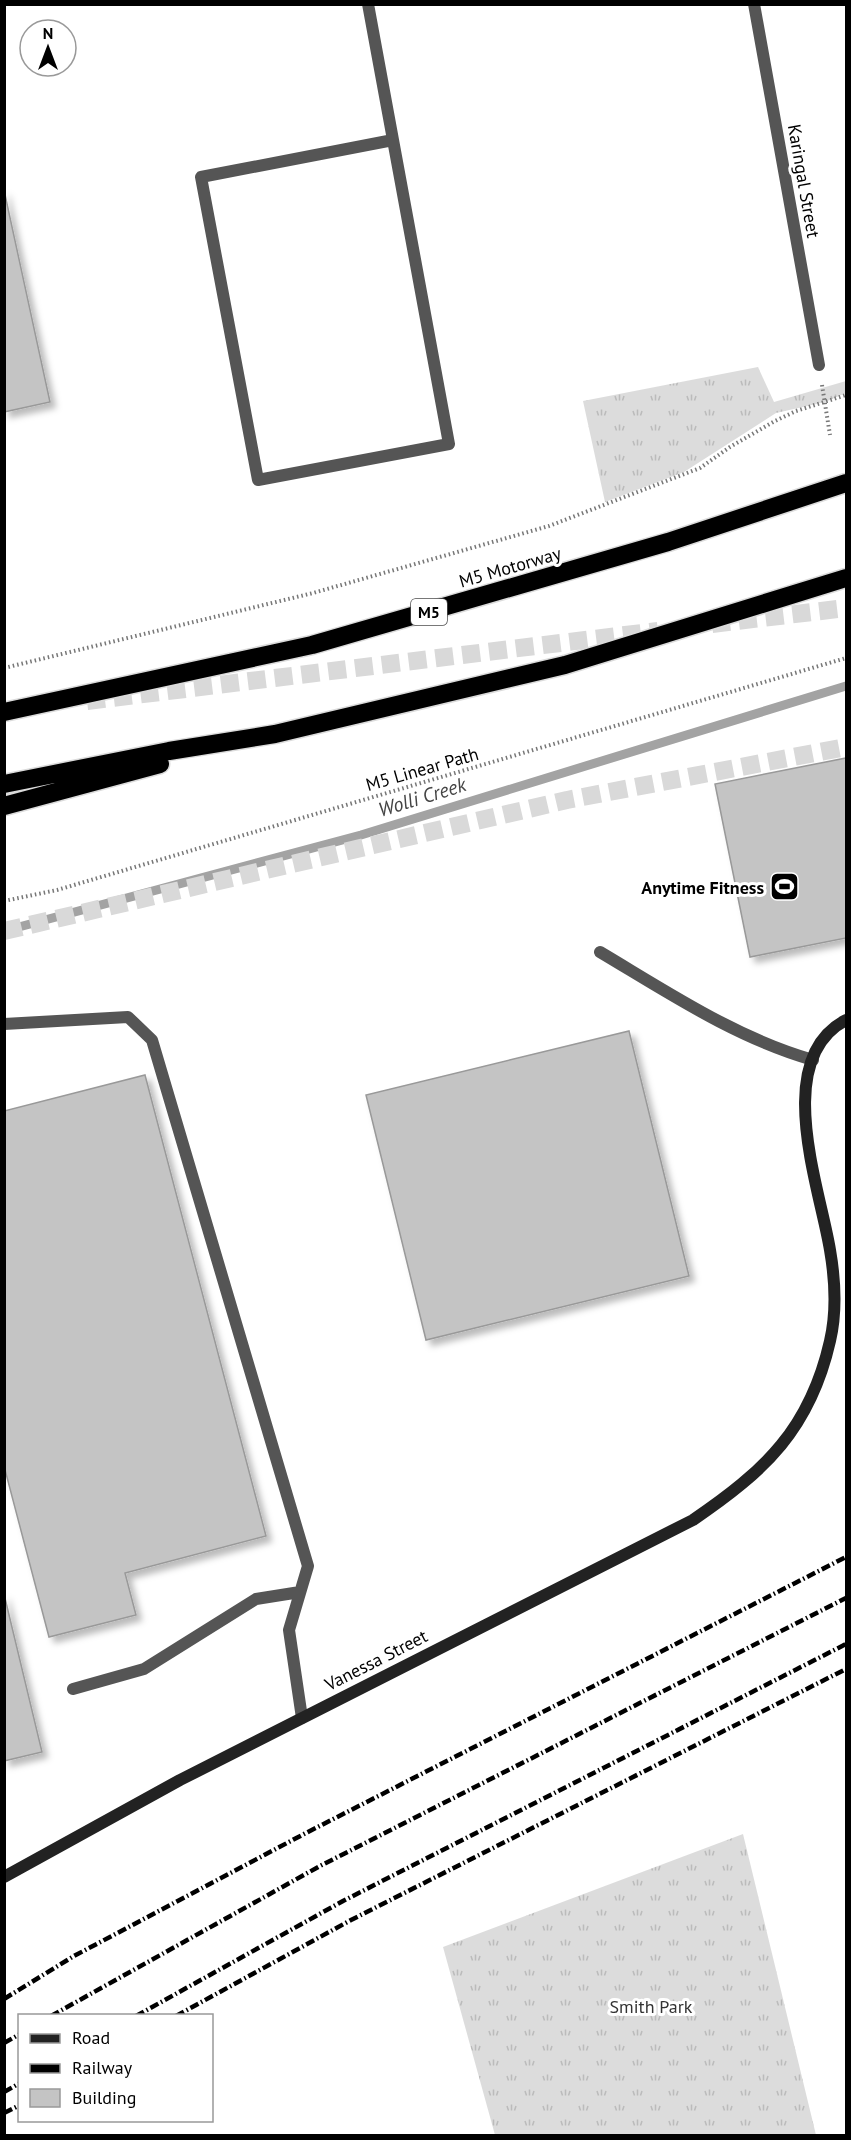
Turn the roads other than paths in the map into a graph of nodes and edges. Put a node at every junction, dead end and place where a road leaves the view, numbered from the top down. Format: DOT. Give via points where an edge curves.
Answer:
graph roads {
  1 [pos="368,4"];
  2 [pos="754,4"];
  3 [pos="393,141"];
  4 [pos="819,365"];
  5 [pos="846,483"];
  6 [pos="846,578"];
  7 [pos="4,712"];
  8 [pos="275,734"];
  9 [pos="4,784"];
  10 [pos="4,806"];
  11 [pos="600,952"];
  12 [pos="846,1020"];
  13 [pos="4,1024"];
  14 [pos="813,1060"];
  15 [pos="300,1592"];
  16 [pos="73,1689"];
  17 [pos="302,1718"];
  18 [pos="4,1877"];
  1 -- 3 [label="street"];
  2 -- 4 [label="street, Karingal Street"];
  3 -- 3 [label="street" via="201,177 258,480 449,444"];
  5 -- 7 [label="highway, M5 Motorway / M5" via="656,545 312,645"];
  6 -- 8 [label="highway" via="565,665"];
  8 -- 9 [label="highway"];
  8 -- 10 [label="highway"];
  11 -- 14 [label="street" via="716,1020 773,1048"];
  12 -- 14 [label="main road, Vanessa Street" via="827,1035"];
  13 -- 15 [label="street" via="128,1017 153,1040 308,1566"];
  14 -- 17 [label="main road, Vanessa Street" via="806,1087 806,1128 835,1294 824,1360 789,1437 759,1471 693,1520"];
  15 -- 16 [label="street" via="256,1599 144,1668"];
  15 -- 17 [label="street" via="289,1630"];
  17 -- 18 [label="main road, Vanessa Street"];
}
